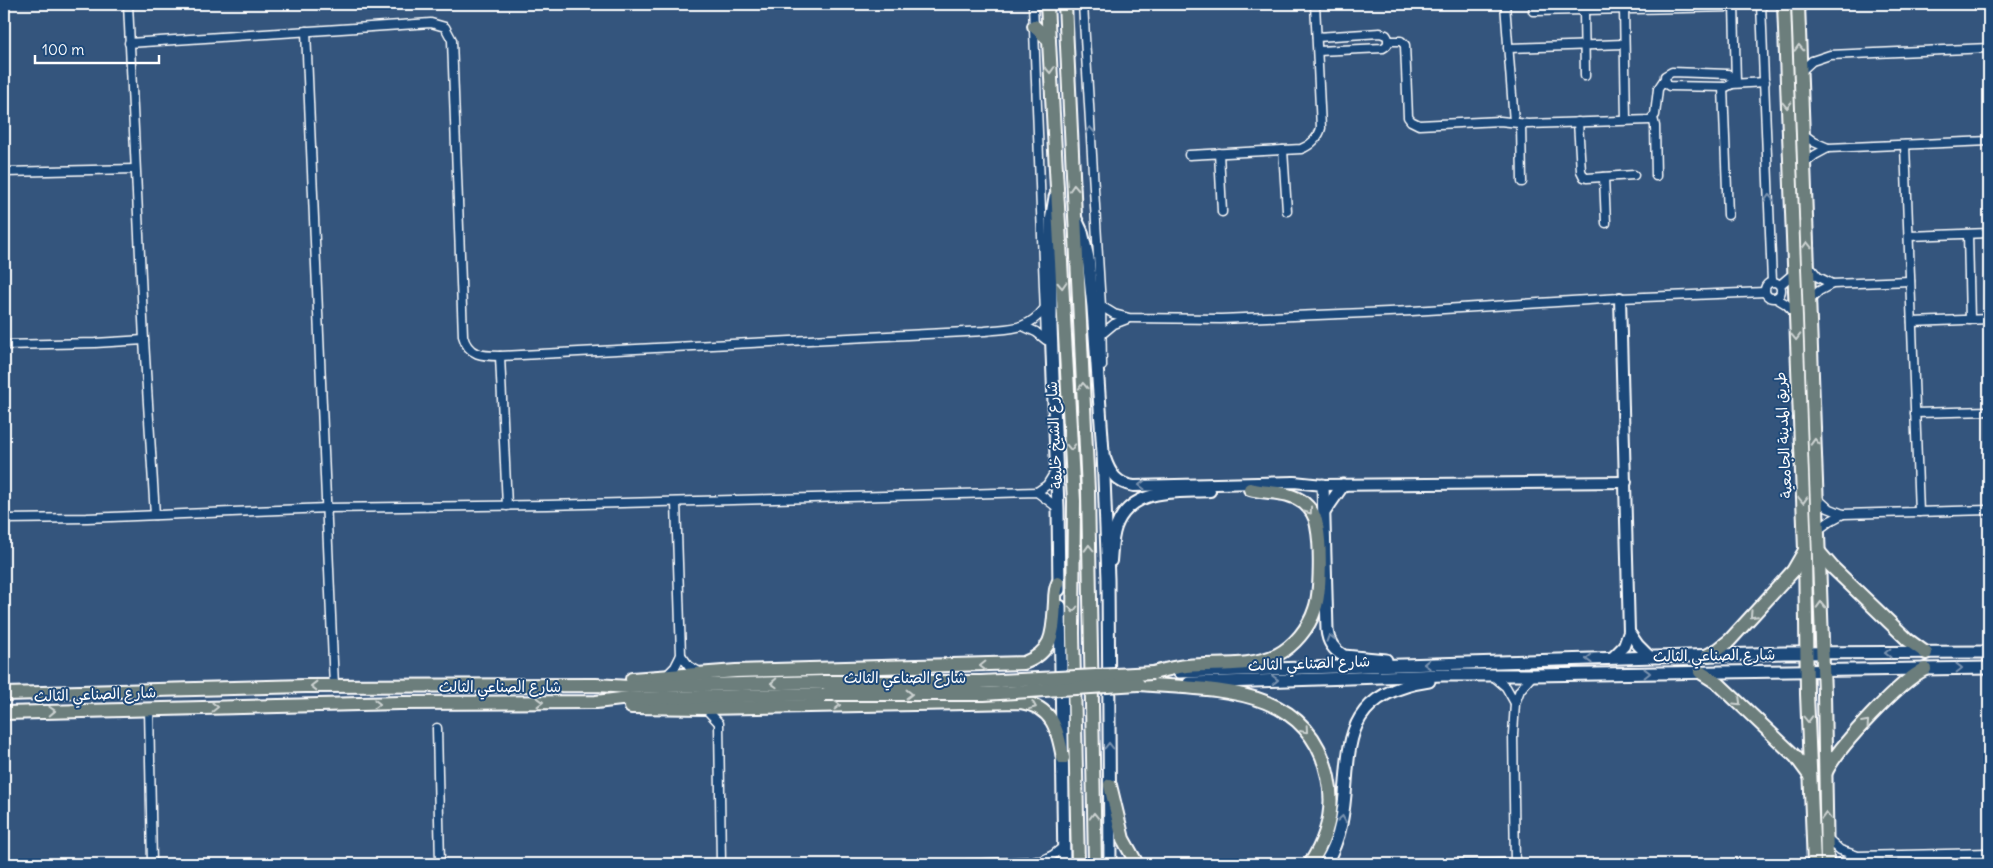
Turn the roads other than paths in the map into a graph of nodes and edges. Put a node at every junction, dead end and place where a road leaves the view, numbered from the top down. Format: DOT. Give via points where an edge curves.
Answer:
graph roads {
  1 [pos="128,4"];
  2 [pos="1033,4"];
  3 [pos="1047,4"];
  4 [pos="1065,4"];
  5 [pos="1083,4"];
  6 [pos="1316,4"];
  7 [pos="1506,4"];
  8 [pos="1762,4"];
  9 [pos="1784,4"];
  10 [pos="1798,4"];
  11 [pos="1734,5"];
  12 [pos="1659,6"];
  13 [pos="1621,7"];
  14 [pos="1584,10"];
  15 [pos="1533,11"];
  16 [pos="1034,26"];
  17 [pos="306,31"];
  18 [pos="1351,35"];
  19 [pos="1317,37"];
  20 [pos="1049,40"];
  21 [pos="1388,40"];
  22 [pos="130,43"];
  23 [pos="1624,44"];
  24 [pos="1584,45"];
  25 [pos="1508,48"];
  26 [pos="1989,48"];
  27 [pos="1351,50"];
  28 [pos="1318,51"];
  29 [pos="1800,72"];
  30 [pos="1585,76"];
  31 [pos="1664,80"];
  32 [pos="1765,82"];
  33 [pos="1734,84"];
  34 [pos="1723,87"];
  35 [pos="1653,118"];
  36 [pos="1626,120"];
  37 [pos="1578,122"];
  38 [pos="1517,123"];
  39 [pos="1803,134"];
  40 [pos="1989,141"];
  41 [pos="1905,145"];
  42 [pos="1828,148"];
  43 [pos="1283,150"];
  44 [pos="1219,153"];
  45 [pos="1188,155"];
  46 [pos="1804,164"];
  47 [pos="1790,167"];
  48 [pos="135,169"];
  49 [pos="4,172"];
  50 [pos="1634,175"];
  51 [pos="1656,176"];
  52 [pos="1604,177"];
  53 [pos="1522,182"];
  54 [pos="1057,190"];
  55 [pos="1806,198"];
  56 [pos="1287,211"];
  57 [pos="1222,212"];
  58 [pos="1728,215"];
  59 [pos="1075,217"];
  60 [pos="1606,223"];
  61 [pos="1989,233"];
  62 [pos="1968,234"];
  63 [pos="1908,236"];
  64 [pos="1808,265"];
  65 [pos="1794,274"];
  66 [pos="1910,281"];
  67 [pos="1776,284"];
  68 [pos="1832,284"];
  69 [pos="1765,292"];
  70 [pos="1620,298"];
  71 [pos="1776,298"];
  72 [pos="1809,302"];
  73 [pos="1101,306"];
  74 [pos="1044,310"];
  75 [pos="1795,312"];
  76 [pos="1129,318"];
  77 [pos="1989,319"];
  78 [pos="1970,320"];
  79 [pos="1912,322"];
  80 [pos="1025,327"];
  81 [pos="1102,334"];
  82 [pos="144,340"];
  83 [pos="1046,340"];
  84 [pos="4,345"];
  85 [pos="500,356"];
  86 [pos="1053,370"];
  87 [pos="1098,388"];
  88 [pos="1989,411"];
  89 [pos="1915,413"];
  90 [pos="1103,452"];
  91 [pos="1056,470"];
  92 [pos="1626,482"];
  93 [pos="1343,484"];
  94 [pos="1318,485"];
  95 [pos="1250,489"];
  96 [pos="1037,492"];
  97 [pos="1817,498"];
  98 [pos="676,502"];
  99 [pos="507,506"];
  100 [pos="327,508"];
  101 [pos="1058,508"];
  102 [pos="1989,510"];
  103 [pos="1325,511"];
  104 [pos="1919,512"];
  105 [pos="1843,514"];
  106 [pos="155,515"];
  107 [pos="4,519"];
  108 [pos="1818,530"];
  109 [pos="1805,550"];
  110 [pos="1818,552"];
  111 [pos="1108,579"];
  112 [pos="1058,583"];
  113 [pos="1629,632"];
  114 [pos="1806,638"];
  115 [pos="1822,639"];
  116 [pos="1989,652"];
  117 [pos="1792,653"];
  118 [pos="1806,653"];
  119 [pos="1926,653"];
  120 [pos="1822,654"];
  121 [pos="1836,654"];
  122 [pos="680,655"];
  123 [pos="1708,655"];
  124 [pos="1650,657"];
  125 [pos="1612,658"];
  126 [pos="1402,665"];
  127 [pos="1989,668"];
  128 [pos="1925,669"];
  129 [pos="1792,670"];
  130 [pos="1806,670"];
  131 [pos="1829,670"];
  132 [pos="1700,672"];
  133 [pos="701,673"];
  134 [pos="1444,674"];
  135 [pos="1492,675"];
  136 [pos="1533,675"];
  137 [pos="665,677"];
  138 [pos="1228,677"];
  139 [pos="596,685"];
  140 [pos="334,686"];
  141 [pos="1823,687"];
  142 [pos="824,688"];
  143 [pos="1807,688"];
  144 [pos="4,694"];
  145 [pos="596,702"];
  146 [pos="1515,703"];
  147 [pos="734,707"];
  148 [pos="149,708"];
  149 [pos="705,708"];
  150 [pos="4,713"];
  151 [pos="719,723"];
  152 [pos="437,728"];
  153 [pos="1063,758"];
  154 [pos="1826,775"];
  155 [pos="1810,776"];
  156 [pos="1110,785"];
  157 [pos="1826,838"];
  158 [pos="1063,847"];
  159 [pos="1989,853"];
  160 [pos="1930,854"];
  161 [pos="1858,856"];
  162 [pos="1045,863"];
  163 [pos="152,864"];
  164 [pos="440,864"];
  165 [pos="721,864"];
  166 [pos="967,864"];
  167 [pos="1064,864"];
  168 [pos="1078,864"];
  169 [pos="1095,864"];
  170 [pos="1110,864"];
  171 [pos="1137,864"];
  172 [pos="1310,864"];
  173 [pos="1325,864"];
  174 [pos="1460,864"];
  175 [pos="1515,864"];
  176 [pos="1814,864"];
  177 [pos="1827,864"];
  178 [pos="1838,864"];
  179 [pos="1930,864"];
  1 -- 22 [label="street"];
  2 -- 16 [label="street"];
  3 -- 20 [label="main road, شارع الشيخ خليفة"];
  59 -- 4 [label="main road, شارع الشيخ خليفة, one-way"];
  73 -- 5 [label="street, one-way"];
  6 -- 19 [label="street"];
  7 -- 25 [label="street"];
  8 -- 32 [label="street"];
  9 -- 47 [label="main road, طريق المدينة الجامعية, one-way"];
  29 -- 10 [label="main road, طريق المدينة الجامعية, one-way"];
  11 -- 12 [label="street"];
  11 -- 33 [label="street"];
  12 -- 13 [label="street"];
  13 -- 14 [label="street"];
  13 -- 23 [label="street"];
  14 -- 15 [label="street"];
  14 -- 24 [label="street"];
  16 -- 20 [label="main road"];
  16 -- 74 [label="street"];
  17 -- 22 [label="street"];
  17 -- 85 [label="street" via="431,23 445,27 449,33 452,40 463,336 472,352"];
  17 -- 100 [label="street"];
  18 -- 19 [label="street"];
  18 -- 21 [label="street" via="1383,34"];
  18 -- 27 [label="street"];
  19 -- 28 [label="street"];
  20 -- 54 [label="main road, شارع الشيخ خليفة, one-way"];
  21 -- 27 [label="street" via="1383,48"];
  21 -- 38 [label="street" via="1401,41 1404,45 1408,117 1414,124"];
  22 -- 48 [label="street"];
  23 -- 24 [label="street"];
  23 -- 36 [label="street"];
  24 -- 25 [label="street"];
  24 -- 30 [label="street"];
  25 -- 38 [label="street"];
  26 -- 29 [label="street" via="1830,55 1812,61"];
  27 -- 28 [label="street"];
  28 -- 43 [label="street" via="1320,132 1304,148"];
  29 -- 39 [label="main road, طريق المدينة الجامعية"];
  31 -- 33 [label="street" via="1672,72 1724,73 1732,76"];
  31 -- 34 [label="street" via="1673,87"];
  31 -- 35 [label="street" via="1658,89"];
  32 -- 33 [label="street"];
  67 -- 32 [label="street, one-way"];
  33 -- 34 [label="street"];
  34 -- 58 [label="street"];
  35 -- 36 [label="street"];
  35 -- 51 [label="street"];
  36 -- 37 [label="street"];
  37 -- 38 [label="street"];
  37 -- 52 [label="street" via="1582,174 1587,178"];
  38 -- 53 [label="street"];
  39 -- 42 [label="street"];
  39 -- 46 [label="main road, طريق المدينة الجامعية"];
  40 -- 41 [label="street"];
  41 -- 42 [label="street"];
  41 -- 63 [label="street"];
  42 -- 46 [label="street"];
  43 -- 44 [label="street"];
  43 -- 56 [label="street"];
  44 -- 45 [label="street"];
  44 -- 57 [label="street"];
  46 -- 55 [label="main road, طريق المدينة الجامعية"];
  47 -- 55 [label="main road" via="1797,195"];
  47 -- 65 [label="main road, طريق المدينة الجامعية"];
  48 -- 49 [label="street"];
  48 -- 82 [label="street"];
  50 -- 52 [label="street"];
  52 -- 60 [label="street"];
  54 -- 86 [label="main road" via="1051,221"];
  54 -- 168 [label="main road, شارع الشيخ خليفة, one-way" via="1074,502"];
  64 -- 55 [label="main road, طريق المدينة الجامعية, one-way"];
  59 -- 87 [label="main road" via="1088,258"];
  169 -- 59 [label="main road, شارع الشيخ خليفة, one-way" via="1088,491"];
  61 -- 62 [label="street"];
  62 -- 63 [label="street"];
  62 -- 78 [label="street"];
  63 -- 66 [label="street"];
  64 -- 68 [label="street" via="1818,278"];
  64 -- 72 [label="main road, طريق المدينة الجامعية"];
  65 -- 67 [label="street"];
  65 -- 75 [label="main road, طريق المدينة الجامعية"];
  66 -- 68 [label="street"];
  66 -- 79 [label="street"];
  67 -- 69 [label="street" via="1767,285"];
  67 -- 71 [label="street" via="1781,292"];
  68 -- 72 [label="street" via="1818,290"];
  69 -- 70 [label="street"];
  69 -- 71 [label="street"];
  70 -- 76 [label="street" via="1449,310 1170,320"];
  70 -- 92 [label="street"];
  71 -- 75 [label="street"];
  97 -- 72 [label="main road, طريق المدينة الجامعية, one-way"];
  73 -- 76 [label="street"];
  73 -- 81 [label="street"];
  74 -- 80 [label="street"];
  74 -- 83 [label="street"];
  75 -- 109 [label="main road, طريق المدينة الجامعية, one-way"];
  76 -- 81 [label="street"];
  77 -- 78 [label="street"];
  78 -- 79 [label="street"];
  79 -- 89 [label="street"];
  80 -- 83 [label="street"];
  80 -- 85 [label="street"];
  81 -- 87 [label="street"];
  82 -- 84 [label="street"];
  82 -- 106 [label="street"];
  83 -- 86 [label="street" via="1048,360"];
  85 -- 99 [label="street"];
  86 -- 91 [label="main road"];
  87 -- 90 [label="main road"];
  88 -- 89 [label="street"];
  89 -- 104 [label="street"];
  94 -- 90 [label="street, one-way" via="1294,482 1129,485 1112,474"];
  90 -- 111 [label="main road"];
  91 -- 96 [label="street" via="1050,481"];
  91 -- 101 [label="main road"];
  92 -- 93 [label="street"];
  92 -- 113 [label="street"];
  93 -- 94 [label="street"];
  93 -- 103 [label="main road"];
  94 -- 95 [label="street"];
  94 -- 103 [label="main road"];
  95 -- 111 [label="street" via="1156,494 1135,502 1116,526"];
  95 -- 138 [label="main road, one-way" via="1292,496 1310,510 1318,533 1318,598 1305,629 1288,648 1268,659 1246,663"];
  96 -- 98 [label="street"];
  96 -- 101 [label="street"];
  97 -- 105 [label="street" via="1828,508"];
  97 -- 108 [label="main road, طريق المدينة الجامعية"];
  98 -- 99 [label="street"];
  98 -- 122 [label="street"];
  99 -- 100 [label="street"];
  100 -- 106 [label="street"];
  100 -- 140 [label="street"];
  101 -- 112 [label="main road"];
  102 -- 104 [label="street"];
  126 -- 103 [label="main road, one-way" via="1385,659 1344,656 1330,643 1327,630"];
  104 -- 105 [label="street"];
  105 -- 108 [label="street"];
  106 -- 107 [label="street"];
  108 -- 110 [label="main road, طريق المدينة الجامعية"];
  109 -- 114 [label="main road, طريق المدينة الجامعية"];
  109 -- 123 [label="main road, one-way" via="1796,567 1725,645"];
  115 -- 110 [label="main road, طريق المدينة الجامعية, one-way"];
  110 -- 119 [label="main road" via="1908,640"];
  156 -- 111 [label="main road, one-way"];
  112 -- 133 [label="main road, one-way" via="1049,644 1038,656 1024,663"];
  112 -- 153 [label="main road"];
  113 -- 124 [label="street"];
  113 -- 125 [label="street" via="1624,646"];
  114 -- 115 [label="main road"];
  114 -- 118 [label="main road, طريق المدينة الجامعية"];
  115 -- 120 [label="main road, طريق المدينة الجامعية"];
  116 -- 119 [label="main road, شارع الصناعي الثالث"];
  117 -- 118 [label="main road, شارع الصناعي الثالث"];
  117 -- 123 [label="main road, شارع الصناعي الثالث"];
  117 -- 129 [label="main road" via="1796,662"];
  118 -- 120 [label="main road, شارع الصناعي الثالث"];
  118 -- 130 [label="main road, طريق المدينة الجامعية"];
  119 -- 121 [label="main road, شارع الصناعي الثالث, one-way"];
  120 -- 121 [label="main road, شارع الصناعي الثالث"];
  120 -- 131 [label="main road, طريق المدينة الجامعية"];
  121 -- 131 [label="main road"];
  122 -- 133 [label="street"];
  122 -- 137 [label="street" via="675,668"];
  123 -- 124 [label="main road, شارع الصناعي الثالث"];
  124 -- 125 [label="main road, شارع الصناعي الثالث"];
  125 -- 126 [label="main road, شارع الصناعي الثالث, one-way"];
  126 -- 138 [label="main road, شارع الصناعي الثالث"];
  128 -- 127 [label="main road, شارع الصناعي الثالث, one-way"];
  128 -- 131 [label="main road, شارع الصناعي الثالث"];
  154 -- 128 [label="main road, one-way" via="1835,757 1887,700 1907,679"];
  129 -- 130 [label="main road, شارع الصناعي الثالث"];
  129 -- 132 [label="main road, شارع الصناعي الثالث"];
  130 -- 131 [label="main road, شارع الصناعي الثالث"];
  130 -- 143 [label="main road, طريق المدينة الجامعية"];
  131 -- 141 [label="main road, طريق المدينة الجامعية"];
  136 -- 132 [label="main road, شارع الصناعي الثالث, one-way"];
  132 -- 155 [label="main road, one-way" via="1719,684 1801,763"];
  133 -- 137 [label="main road"];
  134 -- 135 [label="main road, شارع الصناعي الثالث"];
  138 -- 134 [label="main road, شارع الصناعي الثالث, one-way"];
  173 -- 134 [label="main road, one-way" via="1340,831 1350,742 1359,721 1371,705 1390,691 1433,681"];
  135 -- 136 [label="main road, شارع الصناعي الثالث"];
  135 -- 146 [label="street" via="1506,687"];
  136 -- 146 [label="street" via="1523,684"];
  137 -- 139 [label="main road" via="617,680"];
  142 -- 138 [label="main road, شارع الصناعي الثالث, one-way, bridge" via="984,694"];
  138 -- 142 [label="main road, شارع الصناعي الثالث, bridge" via="1185,666 1153,673"];
  138 -- 172 [label="main road, one-way" via="1282,710 1304,729 1321,755 1330,786 1329,820"];
  139 -- 140 [label="main road, شارع الصناعي الثالث"];
  142 -- 139 [label="main road, شارع الصناعي الثالث, one-way"];
  140 -- 144 [label="main road, شارع الصناعي الثالث, one-way"];
  141 -- 143 [label="main road" via="1815,683"];
  141 -- 154 [label="main road, طريق المدينة الجامعية"];
  142 -- 145 [label="main road, شارع الصناعي الثالث"];
  143 -- 155 [label="main road, طريق المدينة الجامعية, one-way"];
  148 -- 145 [label="main road, شارع الصناعي الثالث, one-way"];
  145 -- 149 [label="main road" via="625,707"];
  146 -- 175 [label="street"];
  147 -- 149 [label="main road"];
  147 -- 151 [label="street"];
  147 -- 153 [label="main road, one-way" via="1028,703 1053,721"];
  150 -- 148 [label="main road, شارع الصناعي الثالث, one-way"];
  148 -- 163 [label="street"];
  149 -- 151 [label="street"];
  151 -- 165 [label="street"];
  152 -- 164 [label="street"];
  153 -- 158 [label="main road"];
  157 -- 154 [label="main road, طريق المدينة الجامعية, one-way"];
  155 -- 176 [label="main road, طريق المدينة الجامعية"];
  156 -- 170 [label="main road"];
  156 -- 171 [label="main road" via="1123,839"];
  157 -- 161 [label="street" via="1840,850"];
  157 -- 177 [label="main road, طريق المدينة الجامعية"];
  158 -- 162 [label="street"];
  158 -- 167 [label="main road"];
  159 -- 160 [label="street"];
  160 -- 161 [label="street"];
  160 -- 179 [label="street"];
  161 -- 178 [label="street"];
  162 -- 166 [label="street"];
  174 -- 175 [label="street"];
}
